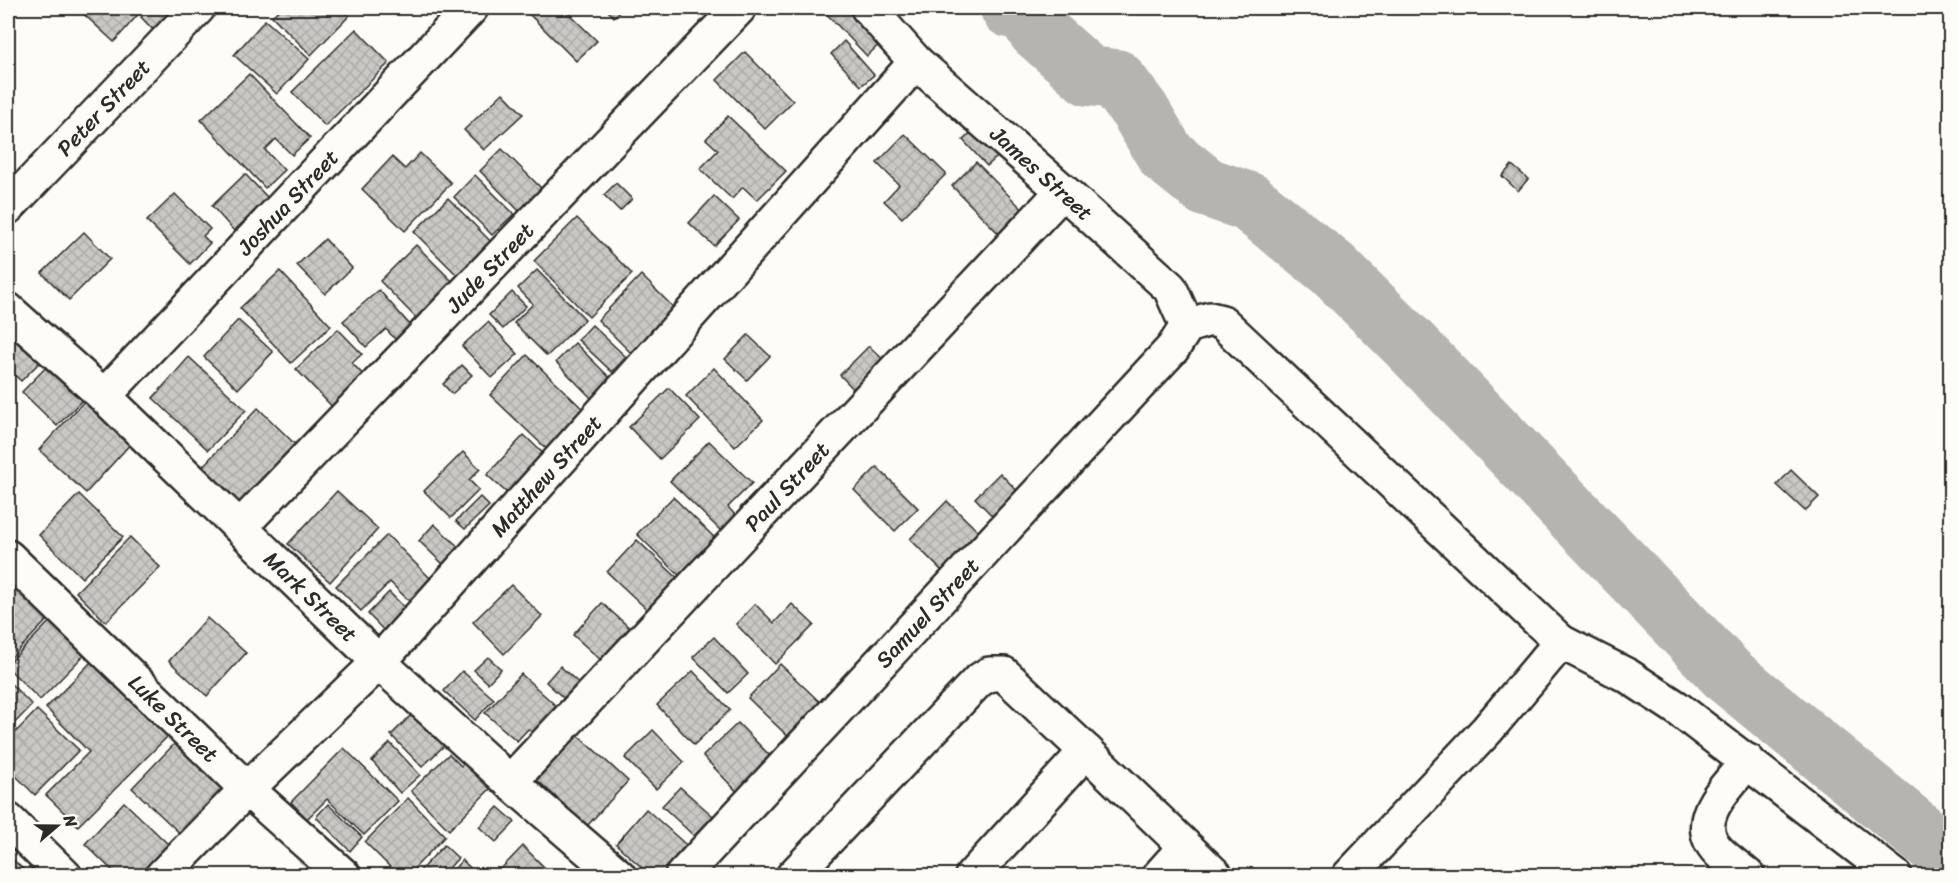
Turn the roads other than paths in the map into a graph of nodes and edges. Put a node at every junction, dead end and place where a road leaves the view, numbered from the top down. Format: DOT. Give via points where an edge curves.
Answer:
graph roads {
  1 [pos="198,8"];
  2 [pos="471,8"];
  3 [pos="739,8"];
  4 [pos="868,8"];
  5 [pos="916,62"];
  6 [pos="1063,191"];
  7 [pos="8,207"];
  8 [pos="8,310"];
  9 [pos="1180,337"];
  10 [pos="104,396"];
  11 [pos="240,527"];
  12 [pos="8,557"];
  13 [pos="1561,642"];
  14 [pos="379,662"];
  15 [pos="1086,751"];
  16 [pos="1748,761"];
  17 [pos="510,782"];
  18 [pos="247,789"];
  19 [pos="8,820"];
  20 [pos="1185,847"];
  21 [pos="65,876"];
  22 [pos="162,876"];
  23 [pos="344,876"];
  24 [pos="619,876"];
  25 [pos="682,876"];
  26 [pos="793,876"];
  27 [pos="972,876"];
  28 [pos="1159,876"];
  29 [pos="1216,876"];
  30 [pos="1349,876"];
  31 [pos="1748,876"];
  32 [pos="1896,876"];
  1 -- 7 [label="street, Peter Street"];
  2 -- 10 [label="street, Joshua Street"];
  3 -- 11 [label="street, Jude Street"];
  4 -- 5 [label="street, James Street"];
  5 -- 6 [label="street, James Street"];
  5 -- 14 [label="street, Matthew Street"];
  6 -- 9 [label="street, James Street" via="1170,288"];
  6 -- 17 [label="street, Paul Street"];
  8 -- 10 [label="street, Mark Street"];
  9 -- 13 [label="street" via="1210,318 1222,322"];
  9 -- 25 [label="street, Samuel Street"];
  10 -- 11 [label="street, Mark Street"];
  11 -- 14 [label="street, Mark Street"];
  12 -- 18 [label="street, Luke Street"];
  13 -- 16 [label="street" via="1628,676"];
  13 -- 30 [label="street" via="1487,730"];
  14 -- 17 [label="street, Mark Street"];
  14 -- 18 [label="street, Matthew Street"];
  15 -- 20 [label="street"];
  15 -- 26 [label="street" via="1004,674 989,674 978,681"];
  15 -- 27 [label="street"];
  16 -- 31 [label="street" via="1712,806 1708,819 1708,834 1718,851"];
  16 -- 32 [label="street"];
  17 -- 24 [label="street, Mark Street"];
  18 -- 22 [label="street, Matthew Street"];
  18 -- 23 [label="street, Luke Street"];
  19 -- 21 [label="street"];
  20 -- 28 [label="street"];
  20 -- 29 [label="street"];
}
